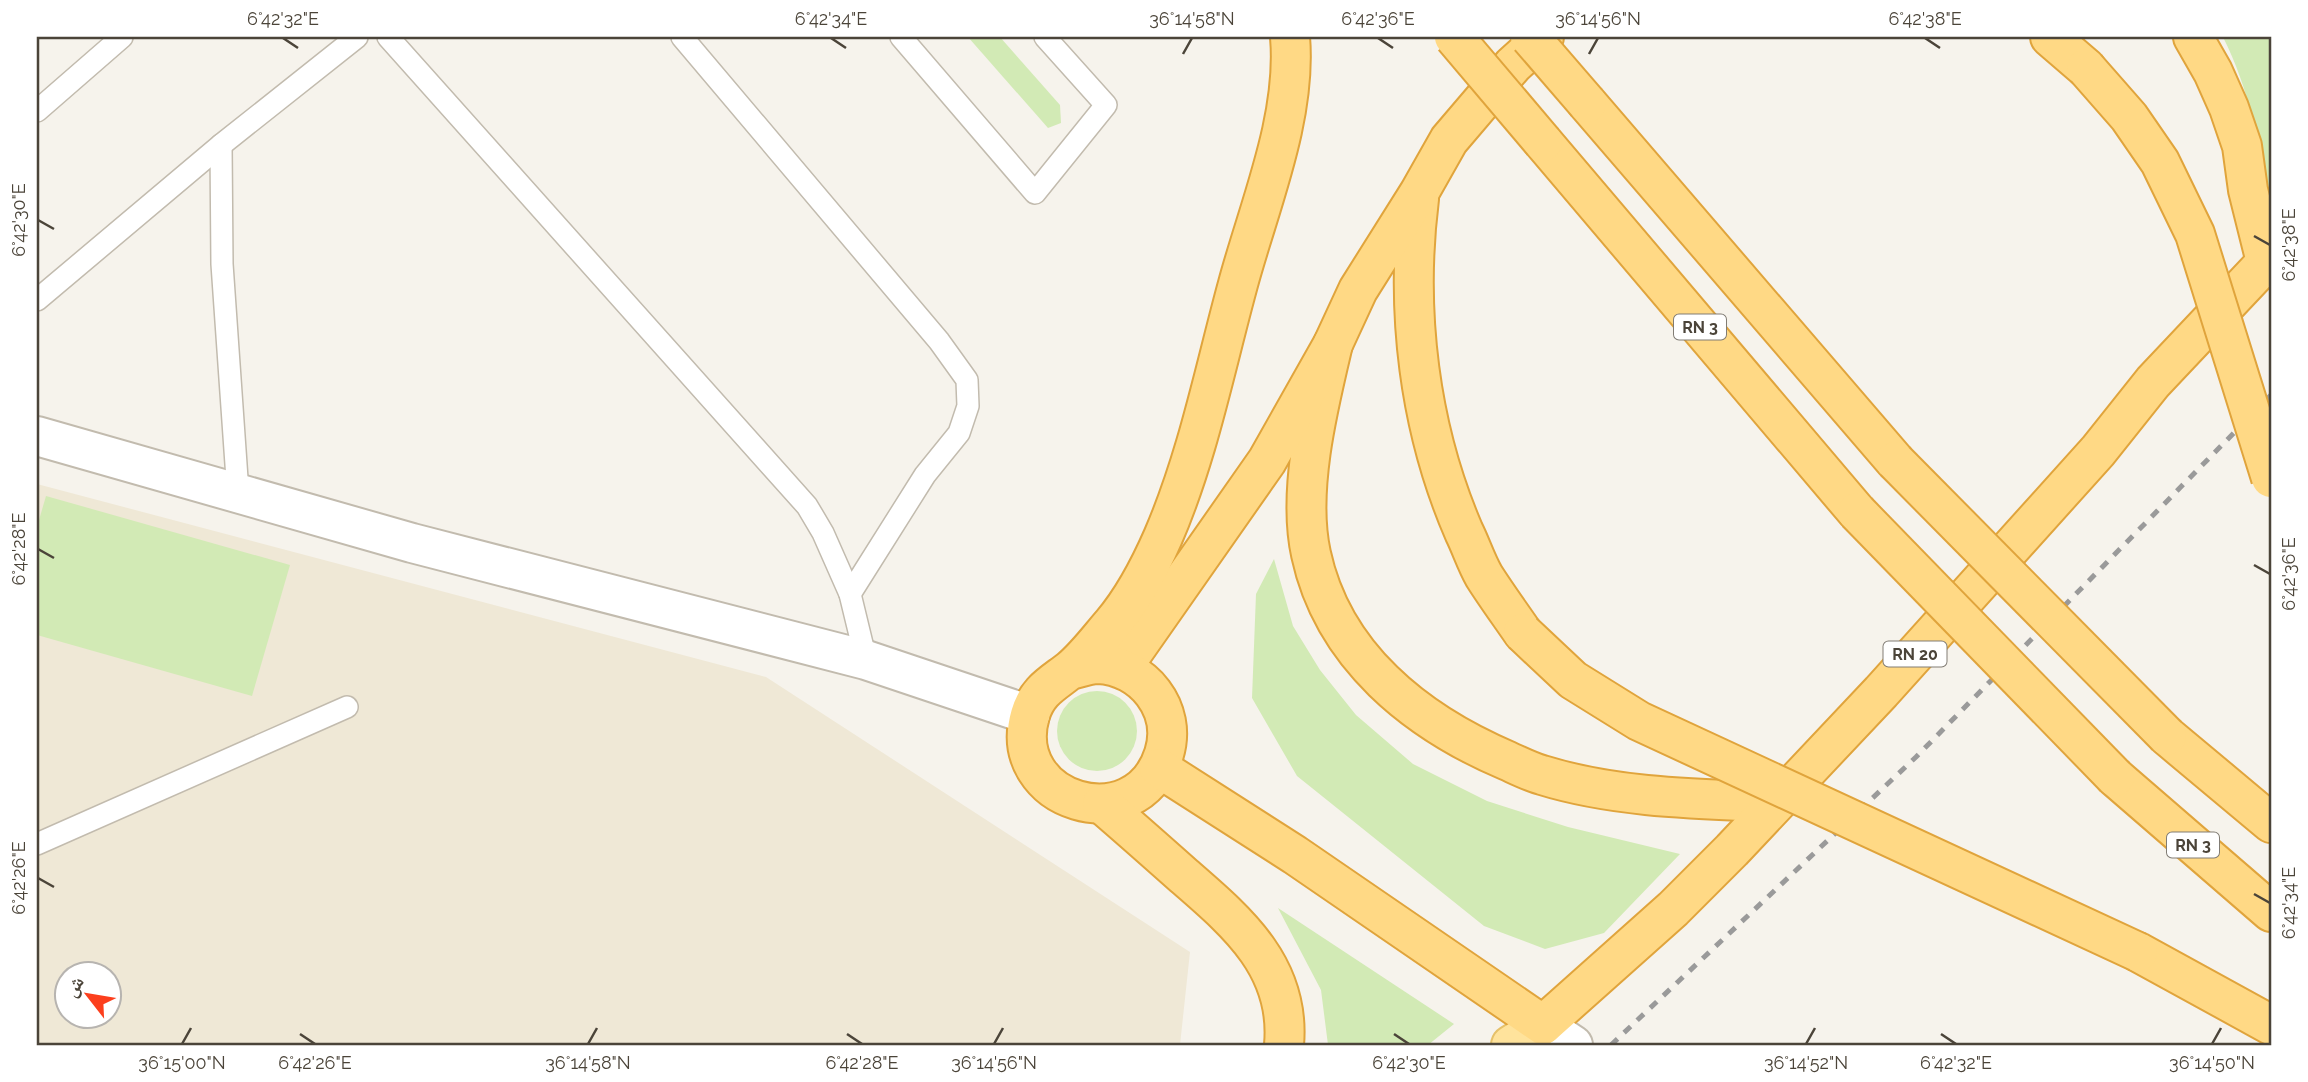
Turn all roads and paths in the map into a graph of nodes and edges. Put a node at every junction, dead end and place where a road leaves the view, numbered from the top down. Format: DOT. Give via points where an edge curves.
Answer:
graph roads {
  1 [pos="122,37"];
  2 [pos="356,37"];
  3 [pos="388,37"];
  4 [pos="682,37"];
  5 [pos="901,37"];
  6 [pos="1045,37"];
  7 [pos="1290,37"];
  8 [pos="1454,37"];
  9 [pos="1530,37"];
  10 [pos="1544,37"];
  11 [pos="2050,37"];
  12 [pos="2193,37"];
  13 [pos="37,111"];
  14 [pos="221,145"];
  15 [pos="1419,193"];
  16 [pos="2269,260"];
  17 [pos="37,300"];
  18 [pos="1334,344"];
  19 [pos="37,436"];
  20 [pos="2271,478"];
  21 [pos="238,493"];
  22 [pos="850,594"];
  23 [pos="866,660"];
  24 [pos="1122,668"];
  25 [pos="1070,670"];
  26 [pos="347,707"];
  27 [pos="1030,716"];
  28 [pos="1159,768"];
  29 [pos="1774,802"];
  30 [pos="1102,804"];
  31 [pos="2271,823"];
  32 [pos="37,844"];
  33 [pos="2271,912"];
  34 [pos="2271,1024"];
  35 [pos="1542,1039"];
  36 [pos="1284,1045"];
  1 -- 13 [label="lane"];
  2 -- 14 [label="lane"];
  3 -- 22 [label="lane" via="807,506"];
  4 -- 22 [label="lane" via="967,380 968,406 959,433 919,485"];
  5 -- 6 [label="lane" via="1035,193 1106,105"];
  7 -- 25 [label="highway" via="1288,101 1277,146 1198,439 1174,511 1145,578"];
  8 -- 33 [label="highway, RN 3, bridge" via="1857,512 2115,777"];
  9 -- 31 [label="highway, bridge" via="1895,461 2167,736"];
  10 -- 15 [label="highway" via="1513,65 1449,140"];
  11 -- 20 [label="highway, bridge" via="2086,68 2160,162 2195,234"];
  12 -- 16 [label="highway" via="2213,72 2242,146 2248,190"];
  14 -- 17 [label="lane"];
  14 -- 21 [label="lane" via="222,264"];
  15 -- 18 [label="highway" via="1358,290"];
  15 -- 34 [label="highway, bridge" via="1414,240 1415,340 1433,445 1483,575 1523,633 1573,680 1639,720 2138,952"];
  16 -- 29 [label="highway, RN 20" via="2153,382 2081,471 1899,672"];
  18 -- 24 [label="highway" via="1267,461"];
  18 -- 29 [label="highway" via="1310,459 1310,552 1322,595 1347,640 1382,683 1423,716 1474,747 1542,775 1664,796"];
  19 -- 21 [label="street"];
  21 -- 23 [label="street" via="412,543"];
  22 -- 23 [label="lane"];
  23 -- 27 [label="street"];
  24 -- 25 [label="highway" via="1096,664"];
  24 -- 28 [label="highway" via="1143,680 1158,698 1166,721 1167,745"];
  25 -- 27 [label="highway" via="1039,696"];
  26 -- 32 [label="lane"];
  27 -- 30 [label="highway" via="1027,738 1043,779 1080,803"];
  28 -- 30 [label="highway" via="1145,786 1125,799"];
  28 -- 35 [label="highway" via="1362,900"];
  29 -- 35 [label="highway, RN 20" via="1732,850"];
  30 -- 36 [label="highway" via="1235,920 1263,957 1282,1000"];
}
